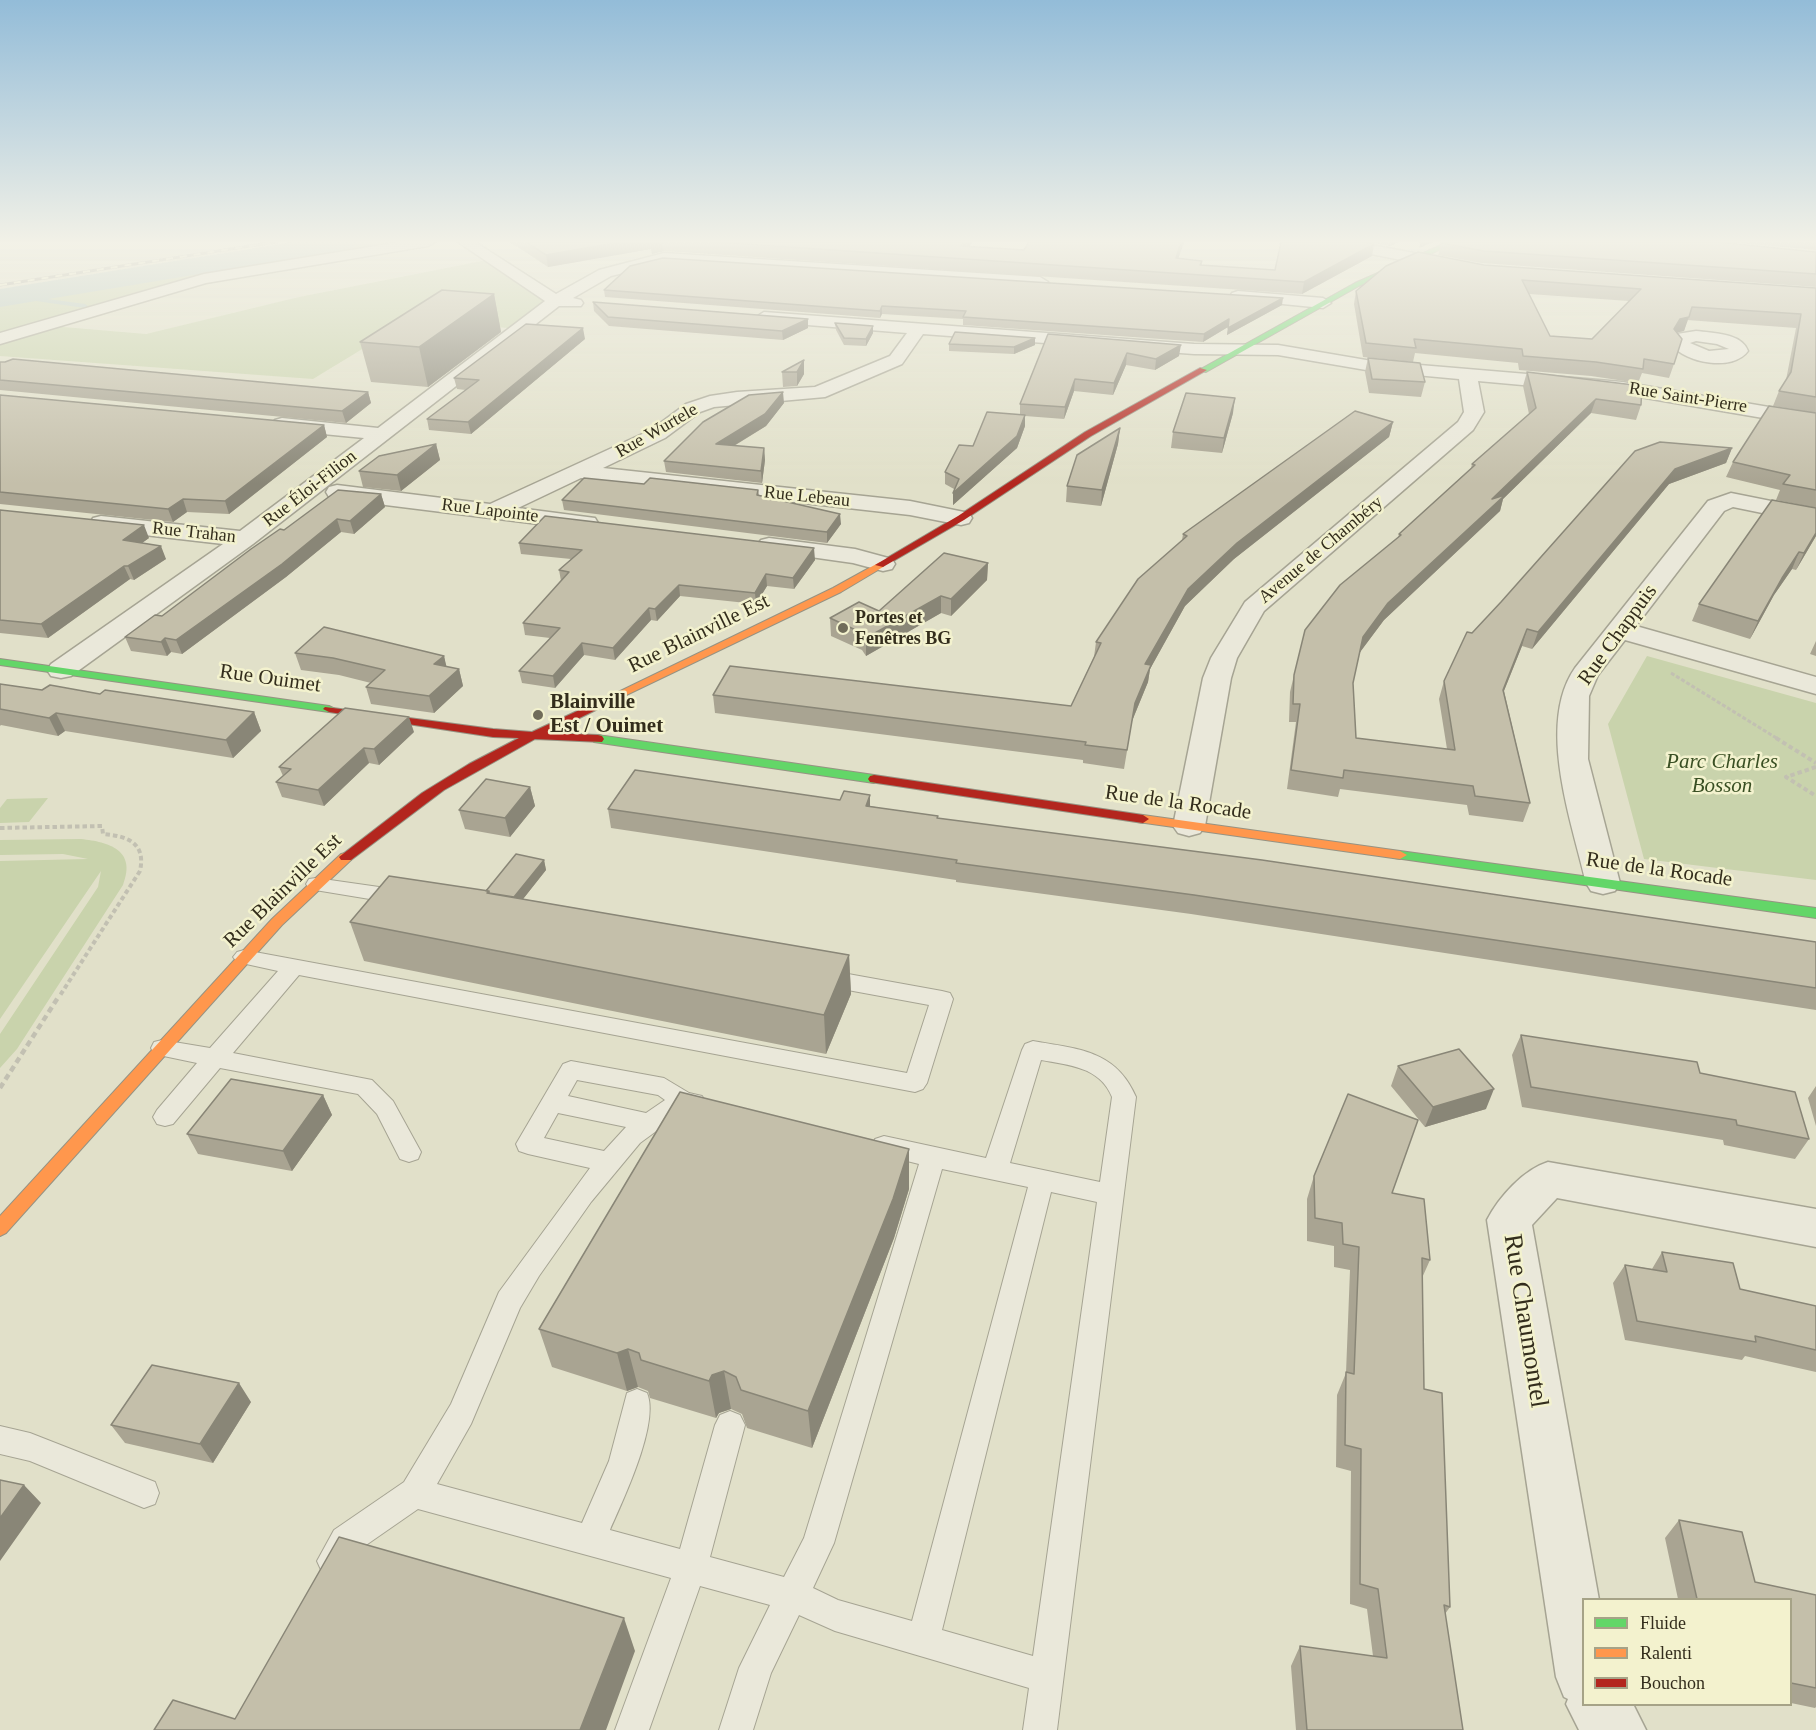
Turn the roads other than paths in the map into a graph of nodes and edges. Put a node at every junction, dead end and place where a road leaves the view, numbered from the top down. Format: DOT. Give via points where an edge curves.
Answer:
graph roads {
  1 [pos="55,323"];
  2 [pos="528,323"];
  3 [pos="833,323"];
  4 [pos="1287,323"];
  5 [pos="918,329"];
  6 [pos="0,339"];
  7 [pos="1240,349"];
  8 [pos="1716,371"];
  9 [pos="1468,374"];
  10 [pos="1701,400"];
  11 [pos="1816,421"];
  12 [pos="264,422"];
  13 [pos="382,434"];
  14 [pos="581,472"];
  15 [pos="310,489"];
  16 [pos="492,512"];
  17 [pos="1816,517"];
  18 [pos="961,518"];
  19 [pos="82,521"];
  20 [pos="608,525"];
  21 [pos="245,538"];
  22 [pos="748,542"];
  23 [pos="883,564"];
  24 [pos="1620,630"];
  25 [pos="0,662"];
  26 [pos="61,670"];
  27 [pos="1816,686"];
  28 [pos="534,736"];
  29 [pos="1189,826"];
  30 [pos="1603,883"];
  31 [pos="316,884"];
  32 [pos="416,900"];
  33 [pos="1816,913"];
  34 [pos="244,957"];
  35 [pos="294,967"];
  36 [pos="801,974"];
  37 [pos="162,1048"];
  38 [pos="215,1058"];
  39 [pos="682,1100"];
  40 [pos="552,1102"];
  41 [pos="716,1108"];
  42 [pos="165,1117"];
  43 [pos="651,1123"];
  44 [pos="865,1142"];
  45 [pos="409,1152"];
  46 [pos="933,1157"];
  47 [pos="610,1162"];
  48 [pos="995,1170"];
  49 [pos="1042,1180"];
  50 [pos="1110,1194"];
  51 [pos="6,1214"];
  52 [pos="1816,1228"];
  53 [pos="637,1403"];
  54 [pos="730,1425"];
  55 [pos="0,1440"];
  56 [pos="144,1493"];
  57 [pos="415,1493"];
  58 [pos="590,1540"];
  59 [pos="691,1567"];
  60 [pos="320,1581"];
  61 [pos="792,1595"];
  62 [pos="923,1641"];
  63 [pos="1582,1665"];
  64 [pos="1047,1677"];
  65 [pos="1596,1706"];
  66 [pos="632,1730"];
  67 [pos="736,1730"];
  68 [pos="1040,1730"];
  69 [pos="1617,1730"];
  1 -- 6 [label="street"];
  2 -- 13 [label="street, Rue Éloi-Filion"];
  3 -- 5 [label="street, Rue Saint-Pierre"];
  4 -- 7 [label="street, Rue Blainville Est"];
  5 -- 7 [label="street, Rue Saint-Pierre" via="1194,350"];
  5 -- 14 [label="street, Rue Wurtele" via="896,360 818,393 737,398 699,406 658,434"];
  7 -- 9 [label="street, Rue Saint-Pierre" via="1278,350 1356,364"];
  7 -- 18 [label="street, Rue Blainville Est" via="1088,434"];
  8 -- 10 [label="street"];
  9 -- 10 [label="street, Rue Saint-Pierre" via="1591,384"];
  9 -- 29 [label="street, Avenue de Chambéry" via="1474,412 1466,426 1254,607 1224,658 1217,678"];
  10 -- 11 [label="street, Rue Saint-Pierre"];
  12 -- 13 [label="street"];
  13 -- 15 [label="street, Rue Éloi-Filion"];
  14 -- 16 [label="street, Rue Wurtele"];
  14 -- 18 [label="street, Rue Lebeau" via="910,508"];
  15 -- 16 [label="street, Rue Lapointe"];
  15 -- 21 [label="street, Rue Éloi-Filion"];
  16 -- 20 [label="street, Rue Lapointe"];
  17 -- 24 [label="street, Rue Chappuis" via="1731,500 1716,506"];
  18 -- 23 [label="street, Rue Blainville Est"];
  19 -- 21 [label="street, Rue Trahan"];
  21 -- 26 [label="street, Rue Éloi-Filion"];
  22 -- 23 [label="street" via="855,556"];
  23 -- 28 [label="street, Rue Blainville Est" via="783,617"];
  24 -- 27 [label="street"];
  24 -- 30 [label="street, Rue Chappuis" via="1585,674 1575,696 1573,759"];
  25 -- 26 [label="street, Rue Ouimet"];
  26 -- 28 [label="street, Rue Ouimet"];
  28 -- 29 [label="street, Rue de la Rocade" via="620,740"];
  28 -- 31 [label="street, Rue Blainville Est" via="407,808"];
  29 -- 30 [label="street, Rue de la Rocade"];
  30 -- 33 [label="street, Rue de la Rocade"];
  31 -- 32 [label="lane"];
  31 -- 34 [label="street, Rue Blainville Est"];
  34 -- 35 [label="lane"];
  34 -- 37 [label="street, Rue Blainville Est"];
  35 -- 36 [label="lane" via="915,1083 942,999"];
  35 -- 38 [label="lane"];
  37 -- 38 [label="lane"];
  37 -- 51 [label="street, Rue Blainville Est"];
  38 -- 42 [label="lane"];
  38 -- 45 [label="lane" via="364,1086 384,1103"];
  39 -- 40 [label="lane" via="664,1087 571,1070"];
  39 -- 41 [label="lane"];
  39 -- 43 [label="lane"];
  40 -- 43 [label="lane"];
  40 -- 47 [label="lane" via="528,1144"];
  43 -- 47 [label="lane" via="632,1136"];
  44 -- 46 [label="lane"];
  46 -- 48 [label="lane"];
  46 -- 61 [label="lane" via="818,1543"];
  47 -- 57 [label="lane" via="582,1195 509,1301 461,1414"];
  48 -- 49 [label="lane"];
  48 -- 50 [label="lane" via="1033,1050 1044,1052 1101,1066 1113,1073 1120,1085 1124,1097"];
  49 -- 50 [label="lane"];
  49 -- 62 [label="lane"];
  50 -- 64 [label="lane"];
  52 -- 63 [label="street, Rue Chaumontel" via="1548,1179 1509,1220"];
  53 -- 58 [label="lane" via="624,1462"];
  54 -- 59 [label="lane"];
  55 -- 56 [label="lane" via="30,1447"];
  57 -- 58 [label="lane"];
  57 -- 60 [label="lane" via="345,1541"];
  58 -- 59 [label="lane"];
  59 -- 61 [label="lane"];
  59 -- 66 [label="lane"];
  61 -- 62 [label="lane" via="836,1615"];
  61 -- 67 [label="lane" via="756,1668"];
  62 -- 64 [label="lane"];
  64 -- 68 [label="lane"];
  65 -- 69 [label="street"];
}
